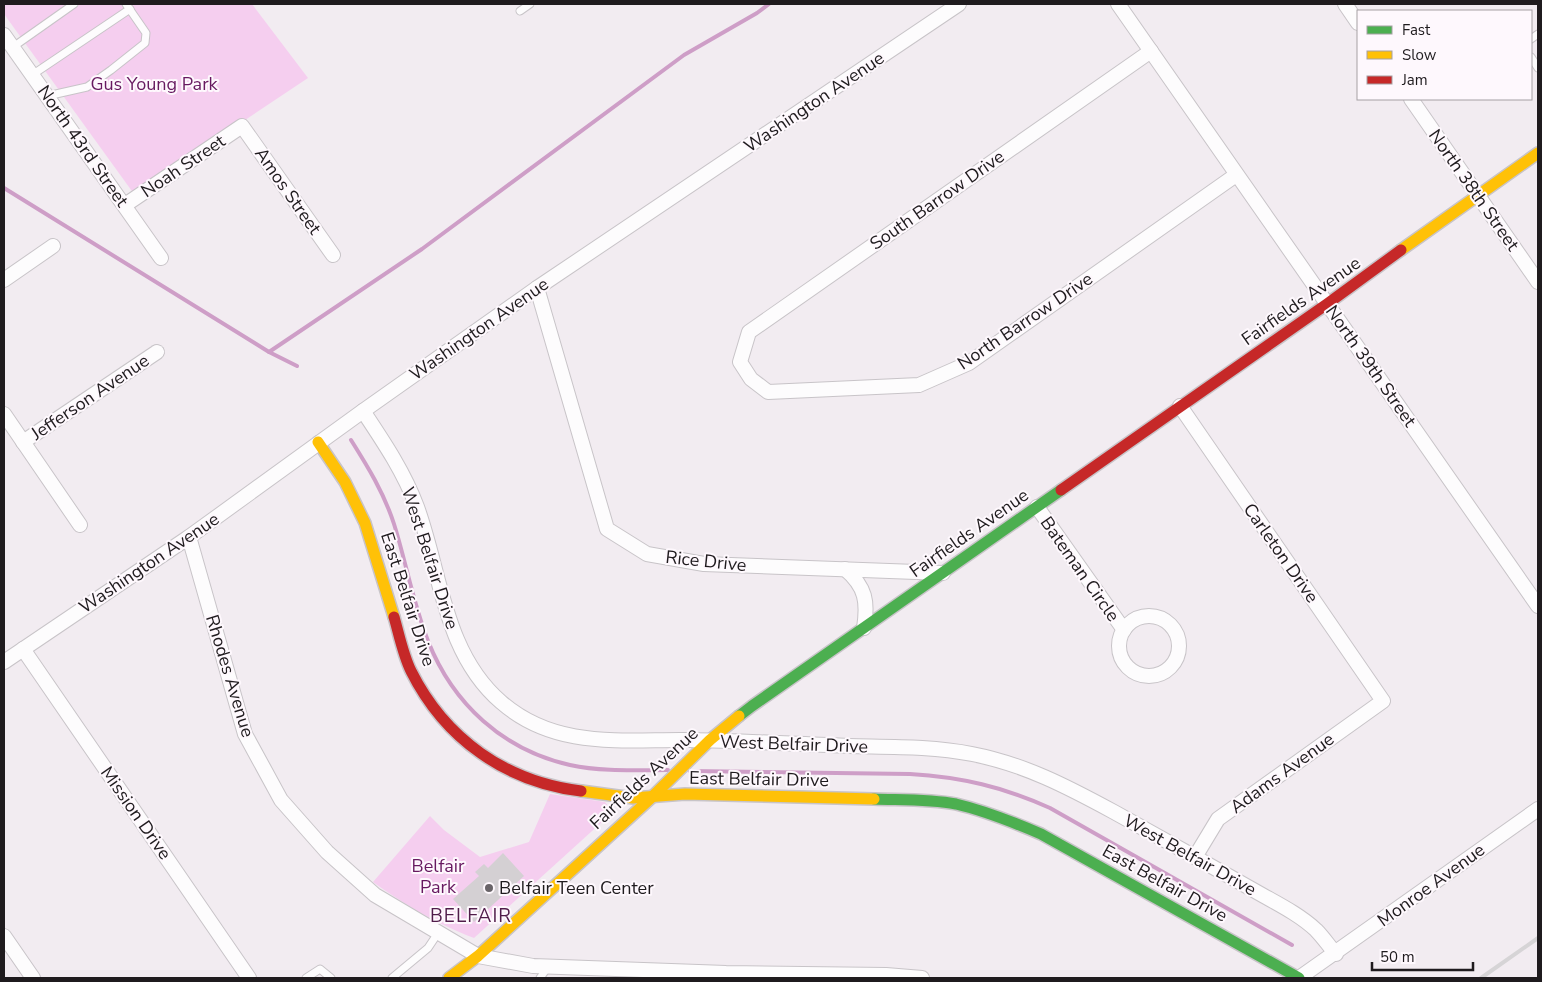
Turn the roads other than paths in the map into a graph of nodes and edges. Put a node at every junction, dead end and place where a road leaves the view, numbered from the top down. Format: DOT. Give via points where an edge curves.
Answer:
graph roads {
  1 [pos="74,4"];
  2 [pos="530,4"];
  3 [pos="959,4"];
  4 [pos="1118,4"];
  5 [pos="1345,4"];
  6 [pos="128,6"];
  7 [pos="520,11"];
  8 [pos="1357,22"];
  9 [pos="4,35"];
  10 [pos="13,48"];
  11 [pos="1151,51"];
  12 [pos="32,75"];
  13 [pos="47,96"];
  14 [pos="1412,100"];
  15 [pos="242,126"];
  16 [pos="1538,154"];
  17 [pos="1236,175"];
  18 [pos="1477,196"];
  19 [pos="125,205"];
  20 [pos="54,246"];
  21 [pos="333,255"];
  22 [pos="161,258"];
  23 [pos="4,280"];
  24 [pos="1538,282"];
  25 [pos="537,288"];
  26 [pos="1327,304"];
  27 [pos="157,352"];
  28 [pos="740,362"];
  29 [pos="1180,406"];
  30 [pos="363,411"];
  31 [pos="4,414"];
  32 [pos="23,442"];
  33 [pos="318,442"];
  34 [pos="1037,507"];
  35 [pos="80,525"];
  36 [pos="189,537"];
  37 [pos="846,569"];
  38 [pos="943,573"];
  39 [pos="1537,603"];
  40 [pos="864,628"];
  41 [pos="1124,630"];
  42 [pos="23,649"];
  43 [pos="4,662"];
  44 [pos="1383,701"];
  45 [pos="705,745"];
  46 [pos="651,798"];
  47 [pos="1538,809"];
  48 [pos="1195,857"];
  49 [pos="438,933"];
  50 [pos="4,936"];
  51 [pos="1336,954"];
  52 [pos="478,956"];
  53 [pos="544,972"];
  54 [pos="727,976"];
  55 [pos="33,978"];
  56 [pos="249,978"];
  57 [pos="306,978"];
  58 [pos="331,978"];
  59 [pos="392,978"];
  60 [pos="449,978"];
  61 [pos="922,978"];
  62 [pos="1299,978"];
  1 -- 10 [label="lane"];
  2 -- 7 [label="lane"];
  3 -- 25 [label="street, Washington Avenue"];
  4 -- 11 [label="street, North 39th Street"];
  5 -- 8 [label="street"];
  6 -- 12 [label="lane"];
  6 -- 13 [label="lane" via="146,34 145,42 87,87"];
  9 -- 10 [label="street, North 43rd Street"];
  10 -- 12 [label="street, North 43rd Street"];
  11 -- 17 [label="street, North 39th Street"];
  11 -- 28 [label="street, South Barrow Drive" via="749,332"];
  12 -- 13 [label="street, North 43rd Street"];
  13 -- 19 [label="street, North 43rd Street"];
  14 -- 18 [label="street, North 38th Street"];
  15 -- 19 [label="street, Noah Street"];
  15 -- 21 [label="street, Amos Street"];
  16 -- 18 [label="street, Fairfields Avenue"];
  17 -- 26 [label="street, North 39th Street"];
  17 -- 28 [label="street, North Barrow Drive" via="969,363 919,385 768,392 751,378"];
  18 -- 24 [label="street, North 38th Street"];
  18 -- 26 [label="street, Fairfields Avenue"];
  19 -- 22 [label="street, North 43rd Street"];
  20 -- 23 [label="street"];
  25 -- 30 [label="street, Washington Avenue"];
  25 -- 37 [label="street, Rice Drive" via="607,528 647,554 704,564"];
  26 -- 29 [label="street, Fairfields Avenue"];
  26 -- 39 [label="street, North 39th Street"];
  27 -- 32 [label="street, Jefferson Avenue"];
  29 -- 34 [label="street, Fairfields Avenue"];
  29 -- 44 [label="street, Carleton Drive"];
  30 -- 33 [label="street, Washington Avenue"];
  30 -- 45 [label="street, West Belfair Drive" via="408,485 448,615 469,664 501,702 537,726 556,733 589,739"];
  31 -- 32 [label="street"];
  32 -- 35 [label="street"];
  33 -- 36 [label="street, Washington Avenue"];
  33 -- 46 [label="street, East Belfair Drive" via="345,482 365,523 410,669 424,695 454,732 495,763 534,781 571,790"];
  34 -- 38 [label="street, Fairfields Avenue"];
  34 -- 41 [label="street, Bateman Circle"];
  36 -- 42 [label="street, Washington Avenue"];
  36 -- 49 [label="street, Rhodes Avenue" via="245,734 281,800 327,852 375,896"];
  37 -- 38 [label="street, Rice Drive"];
  37 -- 40 [label="street" via="859,583 866,599"];
  38 -- 40 [label="street, Fairfields Avenue"];
  40 -- 45 [label="street, Fairfields Avenue" via="752,706"];
  41 -- 41 [label="street" via="1119,651 1128,668 1137,673 1156,675 1165,671 1178,656 1178,636 1165,620 1156,616 1136,618"];
  42 -- 43 [label="street, Washington Avenue"];
  42 -- 56 [label="street, Mission Drive"];
  44 -- 48 [label="street, Adams Avenue" via="1218,819"];
  45 -- 46 [label="street, Fairfields Avenue"];
  45 -- 48 [label="street, West Belfair Drive" via="925,748 989,757 1023,767 1071,788"];
  46 -- 52 [label="street, Fairfields Avenue"];
  46 -- 62 [label="street, East Belfair Drive" via="685,794 913,800 973,808 1041,834"];
  47 -- 51 [label="street, Monroe Avenue"];
  48 -- 51 [label="street, West Belfair Drive" via="1308,923"];
  49 -- 52 [label="street, Rhodes Avenue"];
  49 -- 59 [label="lane" via="428,948"];
  50 -- 55 [label="street"];
  51 -- 62 [label="street, Monroe Avenue"];
  52 -- 53 [label="street, Rhodes Avenue" via="533,966"];
  52 -- 60 [label="street, Fairfields Avenue"];
  53 -- 54 [label="street, Rhodes Avenue"];
  54 -- 61 [label="street, Rhodes Avenue" via="886,974"];
  57 -- 58 [label="lane" via="320,970"];
}
